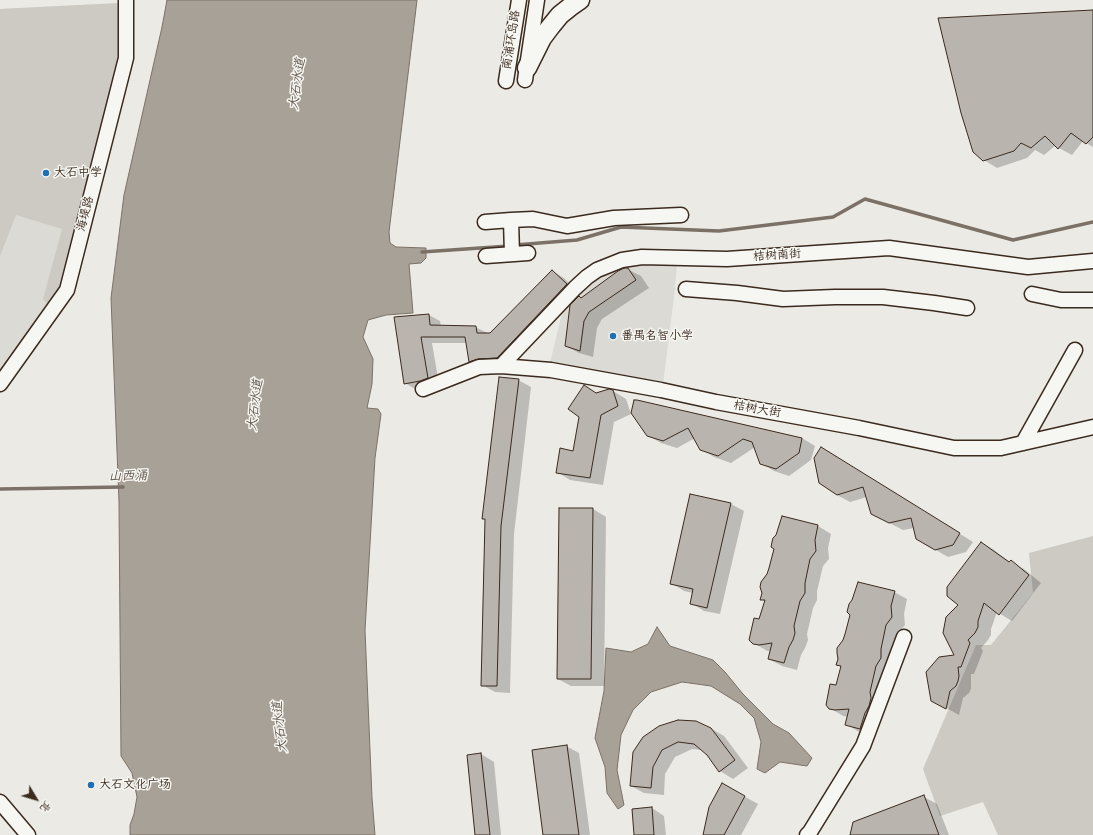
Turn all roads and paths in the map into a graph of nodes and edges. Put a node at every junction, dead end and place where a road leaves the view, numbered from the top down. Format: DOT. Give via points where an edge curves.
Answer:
graph roads {
  1 [pos="126,0"];
  2 [pos="518,0"];
  3 [pos="537,0"];
  4 [pos="580,0"];
  5 [pos="526,74"];
  6 [pos="506,81"];
  7 [pos="681,215"];
  8 [pos="511,220"];
  9 [pos="485,222"];
  10 [pos="528,253"];
  11 [pos="512,254"];
  12 [pos="486,256"];
  13 [pos="1093,261"];
  14 [pos="686,289"];
  15 [pos="1032,294"];
  16 [pos="1093,300"];
  17 [pos="968,308"];
  18 [pos="1075,350"];
  19 [pos="501,366"];
  20 [pos="0,384"];
  21 [pos="423,389"];
  22 [pos="1093,427"];
  23 [pos="1023,443"];
  24 [pos="904,637"];
  25 [pos="0,802"];
  26 [pos="809,834"];
  27 [pos="28,835"];
  1 -- 20 [label="street, 海堤路" via="126,58 67,290"];
  2 -- 6 [label="street, 南浦环岛路"];
  3 -- 5 [label="street, 南浦环岛路"];
  4 -- 5 [label="main road" via="560,15 542,38"];
  7 -- 8 [label="street" via="614,218 567,226 533,219"];
  8 -- 9 [label="street"];
  8 -- 11 [label="street"];
  10 -- 11 [label="street"];
  11 -- 12 [label="street"];
  13 -- 19 [label="street, 桔树南街" via="1028,267 889,248 727,259 642,257 622,260 598,270 575,288"];
  14 -- 17 [label="street" via="783,299 883,297"];
  15 -- 16 [label="street" via="1062,300"];
  18 -- 23 [label="street"];
  19 -- 21 [label="street, 桔树大街" via="479,367"];
  19 -- 23 [label="street, 桔树大街" via="551,370 954,448 1000,448"];
  22 -- 23 [label="street, 桔树大街"];
  24 -- 26 [label="street" via="863,746"];
  25 -- 27 [label="street"];
}
